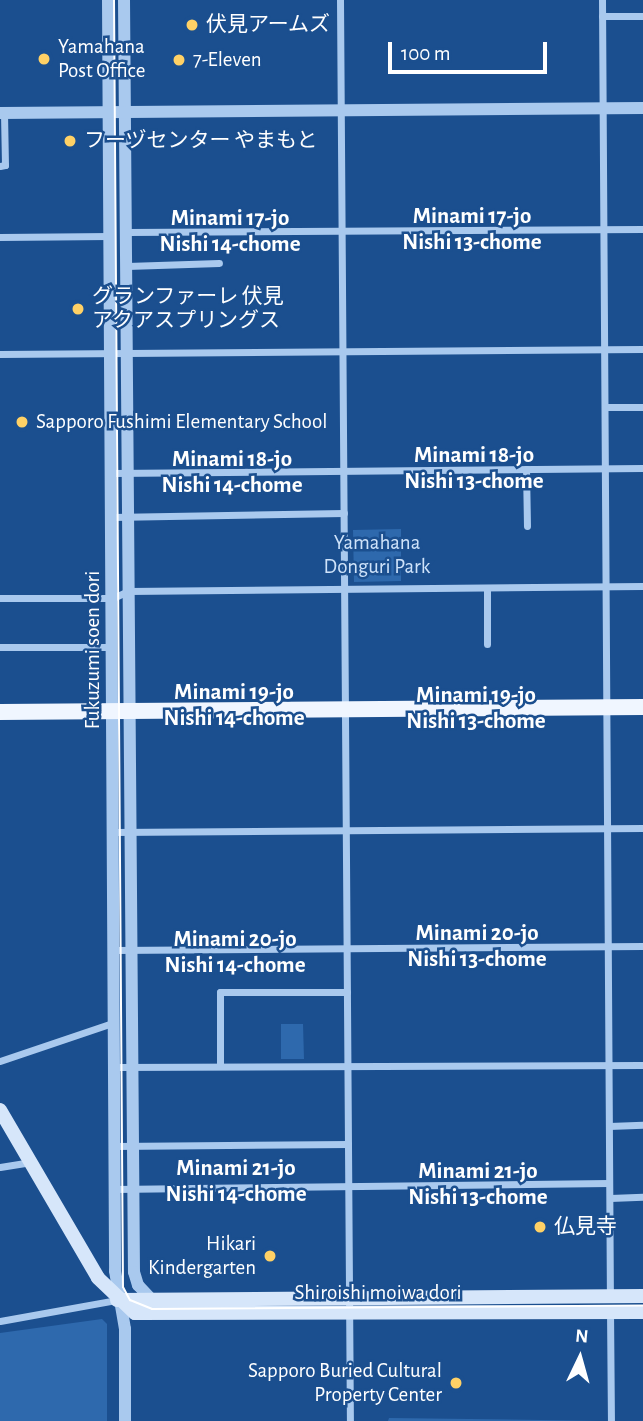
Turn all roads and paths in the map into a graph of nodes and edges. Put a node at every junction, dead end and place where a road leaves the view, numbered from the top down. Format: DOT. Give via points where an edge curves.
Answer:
graph roads {
  1 [pos="108,0"];
  2 [pos="124,0"];
  3 [pos="340,0"];
  4 [pos="602,0"];
  5 [pos="602,16"];
  6 [pos="643,16"];
  7 [pos="643,108"];
  8 [pos="602,109"];
  9 [pos="341,112"];
  10 [pos="2,113"];
  11 [pos="108,113"];
  12 [pos="125,113"];
  13 [pos="0,166"];
  14 [pos="603,229"];
  15 [pos="643,229"];
  16 [pos="342,231"];
  17 [pos="127,232"];
  18 [pos="110,236"];
  19 [pos="0,237"];
  20 [pos="219,263"];
  21 [pos="127,266"];
  22 [pos="604,349"];
  23 [pos="643,349"];
  24 [pos="343,351"];
  25 [pos="111,353"];
  26 [pos="127,353"];
  27 [pos="0,354"];
  28 [pos="605,407"];
  29 [pos="643,407"];
  30 [pos="643,468"];
  31 [pos="343,469"];
  32 [pos="526,469"];
  33 [pos="605,469"];
  34 [pos="127,472"];
  35 [pos="112,473"];
  36 [pos="344,513"];
  37 [pos="112,517"];
  38 [pos="128,517"];
  39 [pos="527,527"];
  40 [pos="606,586"];
  41 [pos="643,586"];
  42 [pos="486,588"];
  43 [pos="344,590"];
  44 [pos="128,591"];
  45 [pos="0,598"];
  46 [pos="113,598"];
  47 [pos="487,644"];
  48 [pos="0,647"];
  49 [pos="113,647"];
  50 [pos="607,707"];
  51 [pos="643,707"];
  52 [pos="345,709"];
  53 [pos="112,711"];
  54 [pos="129,711"];
  55 [pos="0,712"];
  56 [pos="643,828"];
  57 [pos="607,829"];
  58 [pos="346,831"];
  59 [pos="114,832"];
  60 [pos="130,832"];
  61 [pos="608,947"];
  62 [pos="643,947"];
  63 [pos="346,948"];
  64 [pos="114,950"];
  65 [pos="131,950"];
  66 [pos="347,992"];
  67 [pos="116,1022"];
  68 [pos="0,1061"];
  69 [pos="348,1065"];
  70 [pos="608,1065"];
  71 [pos="643,1065"];
  72 [pos="220,1066"];
  73 [pos="116,1067"];
  74 [pos="132,1067"];
  75 [pos="0,1110"];
  76 [pos="643,1125"];
  77 [pos="609,1126"];
  78 [pos="348,1144"];
  79 [pos="116,1146"];
  80 [pos="132,1146"];
  81 [pos="31,1162"];
  82 [pos="0,1167"];
  83 [pos="609,1183"];
  84 [pos="348,1187"];
  85 [pos="115,1189"];
  86 [pos="132,1189"];
  87 [pos="643,1197"];
  88 [pos="610,1198"];
  89 [pos="134,1277"];
  90 [pos="643,1296"];
  91 [pos="610,1297"];
  92 [pos="117,1300"];
  93 [pos="152,1300"];
  94 [pos="349,1306"];
  95 [pos="610,1312"];
  96 [pos="643,1312"];
  97 [pos="0,1321"];
  98 [pos="125,1421"];
  99 [pos="350,1421"];
  100 [pos="611,1421"];
  1 -- 11 [label="street, Fukuzumi soen dori"];
  2 -- 12 [label="street, Fukuzumi soen dori"];
  3 -- 9 [label="street"];
  4 -- 5 [label="street"];
  5 -- 6 [label="street"];
  5 -- 8 [label="street"];
  7 -- 8 [label="street"];
  8 -- 9 [label="street"];
  8 -- 14 [label="street"];
  9 -- 12 [label="street"];
  9 -- 16 [label="street"];
  10 -- 11 [label="street"];
  10 -- 13 [label="street" via="5,166"];
  11 -- 12 [label="street"];
  11 -- 18 [label="street, Fukuzumi soen dori"];
  12 -- 17 [label="street, Fukuzumi soen dori"];
  14 -- 15 [label="street"];
  14 -- 16 [label="street"];
  14 -- 22 [label="street"];
  16 -- 17 [label="street"];
  16 -- 24 [label="street"];
  17 -- 21 [label="street, Fukuzumi soen dori"];
  18 -- 19 [label="street"];
  18 -- 25 [label="street, Fukuzumi soen dori"];
  20 -- 21 [label="street"];
  21 -- 26 [label="street, Fukuzumi soen dori"];
  22 -- 23 [label="street"];
  22 -- 24 [label="street"];
  22 -- 28 [label="street"];
  24 -- 26 [label="street"];
  24 -- 31 [label="street"];
  25 -- 26 [label="street"];
  25 -- 27 [label="street"];
  25 -- 35 [label="street, Fukuzumi soen dori"];
  26 -- 34 [label="street, Fukuzumi soen dori"];
  28 -- 29 [label="street"];
  28 -- 33 [label="street"];
  30 -- 33 [label="street"];
  31 -- 32 [label="street"];
  31 -- 34 [label="street"];
  31 -- 36 [label="street"];
  32 -- 33 [label="street"];
  32 -- 39 [label="street"];
  33 -- 40 [label="street"];
  34 -- 35 [label="street"];
  34 -- 38 [label="street, Fukuzumi soen dori"];
  35 -- 37 [label="street, Fukuzumi soen dori"];
  36 -- 38 [label="street"];
  36 -- 43 [label="street"];
  37 -- 38 [label="street"];
  37 -- 46 [label="street, Fukuzumi soen dori"];
  38 -- 44 [label="street, Fukuzumi soen dori"];
  40 -- 41 [label="street"];
  40 -- 42 [label="street"];
  40 -- 50 [label="street"];
  42 -- 43 [label="street"];
  42 -- 47 [label="street"];
  43 -- 44 [label="street"];
  43 -- 52 [label="street"];
  44 -- 46 [label="street"];
  44 -- 54 [label="street, Fukuzumi soen dori"];
  45 -- 46 [label="street"];
  46 -- 49 [label="street, Fukuzumi soen dori"];
  48 -- 49 [label="street"];
  49 -- 53 [label="street, Fukuzumi soen dori"];
  50 -- 51 [label="main road"];
  50 -- 52 [label="main road"];
  50 -- 57 [label="street"];
  52 -- 54 [label="main road"];
  52 -- 58 [label="street"];
  53 -- 54 [label="main road"];
  53 -- 55 [label="main road"];
  53 -- 59 [label="street, Fukuzumi soen dori"];
  54 -- 60 [label="street, Fukuzumi soen dori"];
  56 -- 57 [label="street"];
  57 -- 58 [label="street"];
  57 -- 61 [label="street"];
  58 -- 60 [label="street"];
  58 -- 63 [label="street"];
  59 -- 60 [label="street"];
  59 -- 64 [label="street, Fukuzumi soen dori"];
  60 -- 65 [label="street, Fukuzumi soen dori"];
  61 -- 62 [label="street"];
  61 -- 63 [label="street"];
  61 -- 70 [label="street"];
  63 -- 65 [label="street"];
  63 -- 66 [label="street"];
  64 -- 65 [label="street"];
  64 -- 67 [label="street, Fukuzumi soen dori"];
  65 -- 74 [label="street, Fukuzumi soen dori"];
  66 -- 69 [label="street"];
  66 -- 72 [label="street" via="220,992"];
  67 -- 68 [label="street"];
  67 -- 73 [label="street, Fukuzumi soen dori"];
  69 -- 70 [label="street"];
  69 -- 72 [label="street"];
  69 -- 78 [label="street"];
  70 -- 71 [label="street"];
  70 -- 77 [label="street"];
  72 -- 74 [label="street"];
  73 -- 74 [label="street"];
  73 -- 79 [label="street, Fukuzumi soen dori"];
  74 -- 80 [label="street, Fukuzumi soen dori"];
  75 -- 81 [label="main road, Shiroishi moiwa dori"];
  76 -- 77 [label="street"];
  77 -- 83 [label="street"];
  78 -- 80 [label="street"];
  78 -- 84 [label="street"];
  79 -- 80 [label="street"];
  79 -- 85 [label="street, Fukuzumi soen dori"];
  80 -- 86 [label="street, Fukuzumi soen dori"];
  81 -- 82 [label="street"];
  81 -- 92 [label="main road, Shiroishi moiwa dori" via="98,1278"];
  83 -- 84 [label="street"];
  83 -- 88 [label="street"];
  84 -- 86 [label="street"];
  84 -- 94 [label="street"];
  85 -- 86 [label="street"];
  85 -- 92 [label="street, Fukuzumi soen dori"];
  86 -- 89 [label="street, Fukuzumi soen dori"];
  87 -- 88 [label="street"];
  88 -- 91 [label="street"];
  89 -- 92 [label="street" via="127,1294"];
  89 -- 93 [label="street"];
  90 -- 91 [label="main road, Shiroishi moiwa dori"];
  91 -- 94 [label="main road, Shiroishi moiwa dori"];
  91 -- 95 [label="street"];
  92 -- 93 [label="main road, Shiroishi moiwa dori"];
  92 -- 94 [label="main road, Shiroishi moiwa dori" via="142,1315"];
  92 -- 97 [label="street" via="77,1311"];
  92 -- 98 [label="street, Fukuzumi soen dori" via="125,1329"];
  93 -- 94 [label="main road, Shiroishi moiwa dori"];
  94 -- 95 [label="main road, Shiroishi moiwa dori"];
  94 -- 99 [label="street"];
  95 -- 96 [label="main road, Shiroishi moiwa dori"];
  95 -- 100 [label="street"];
}
